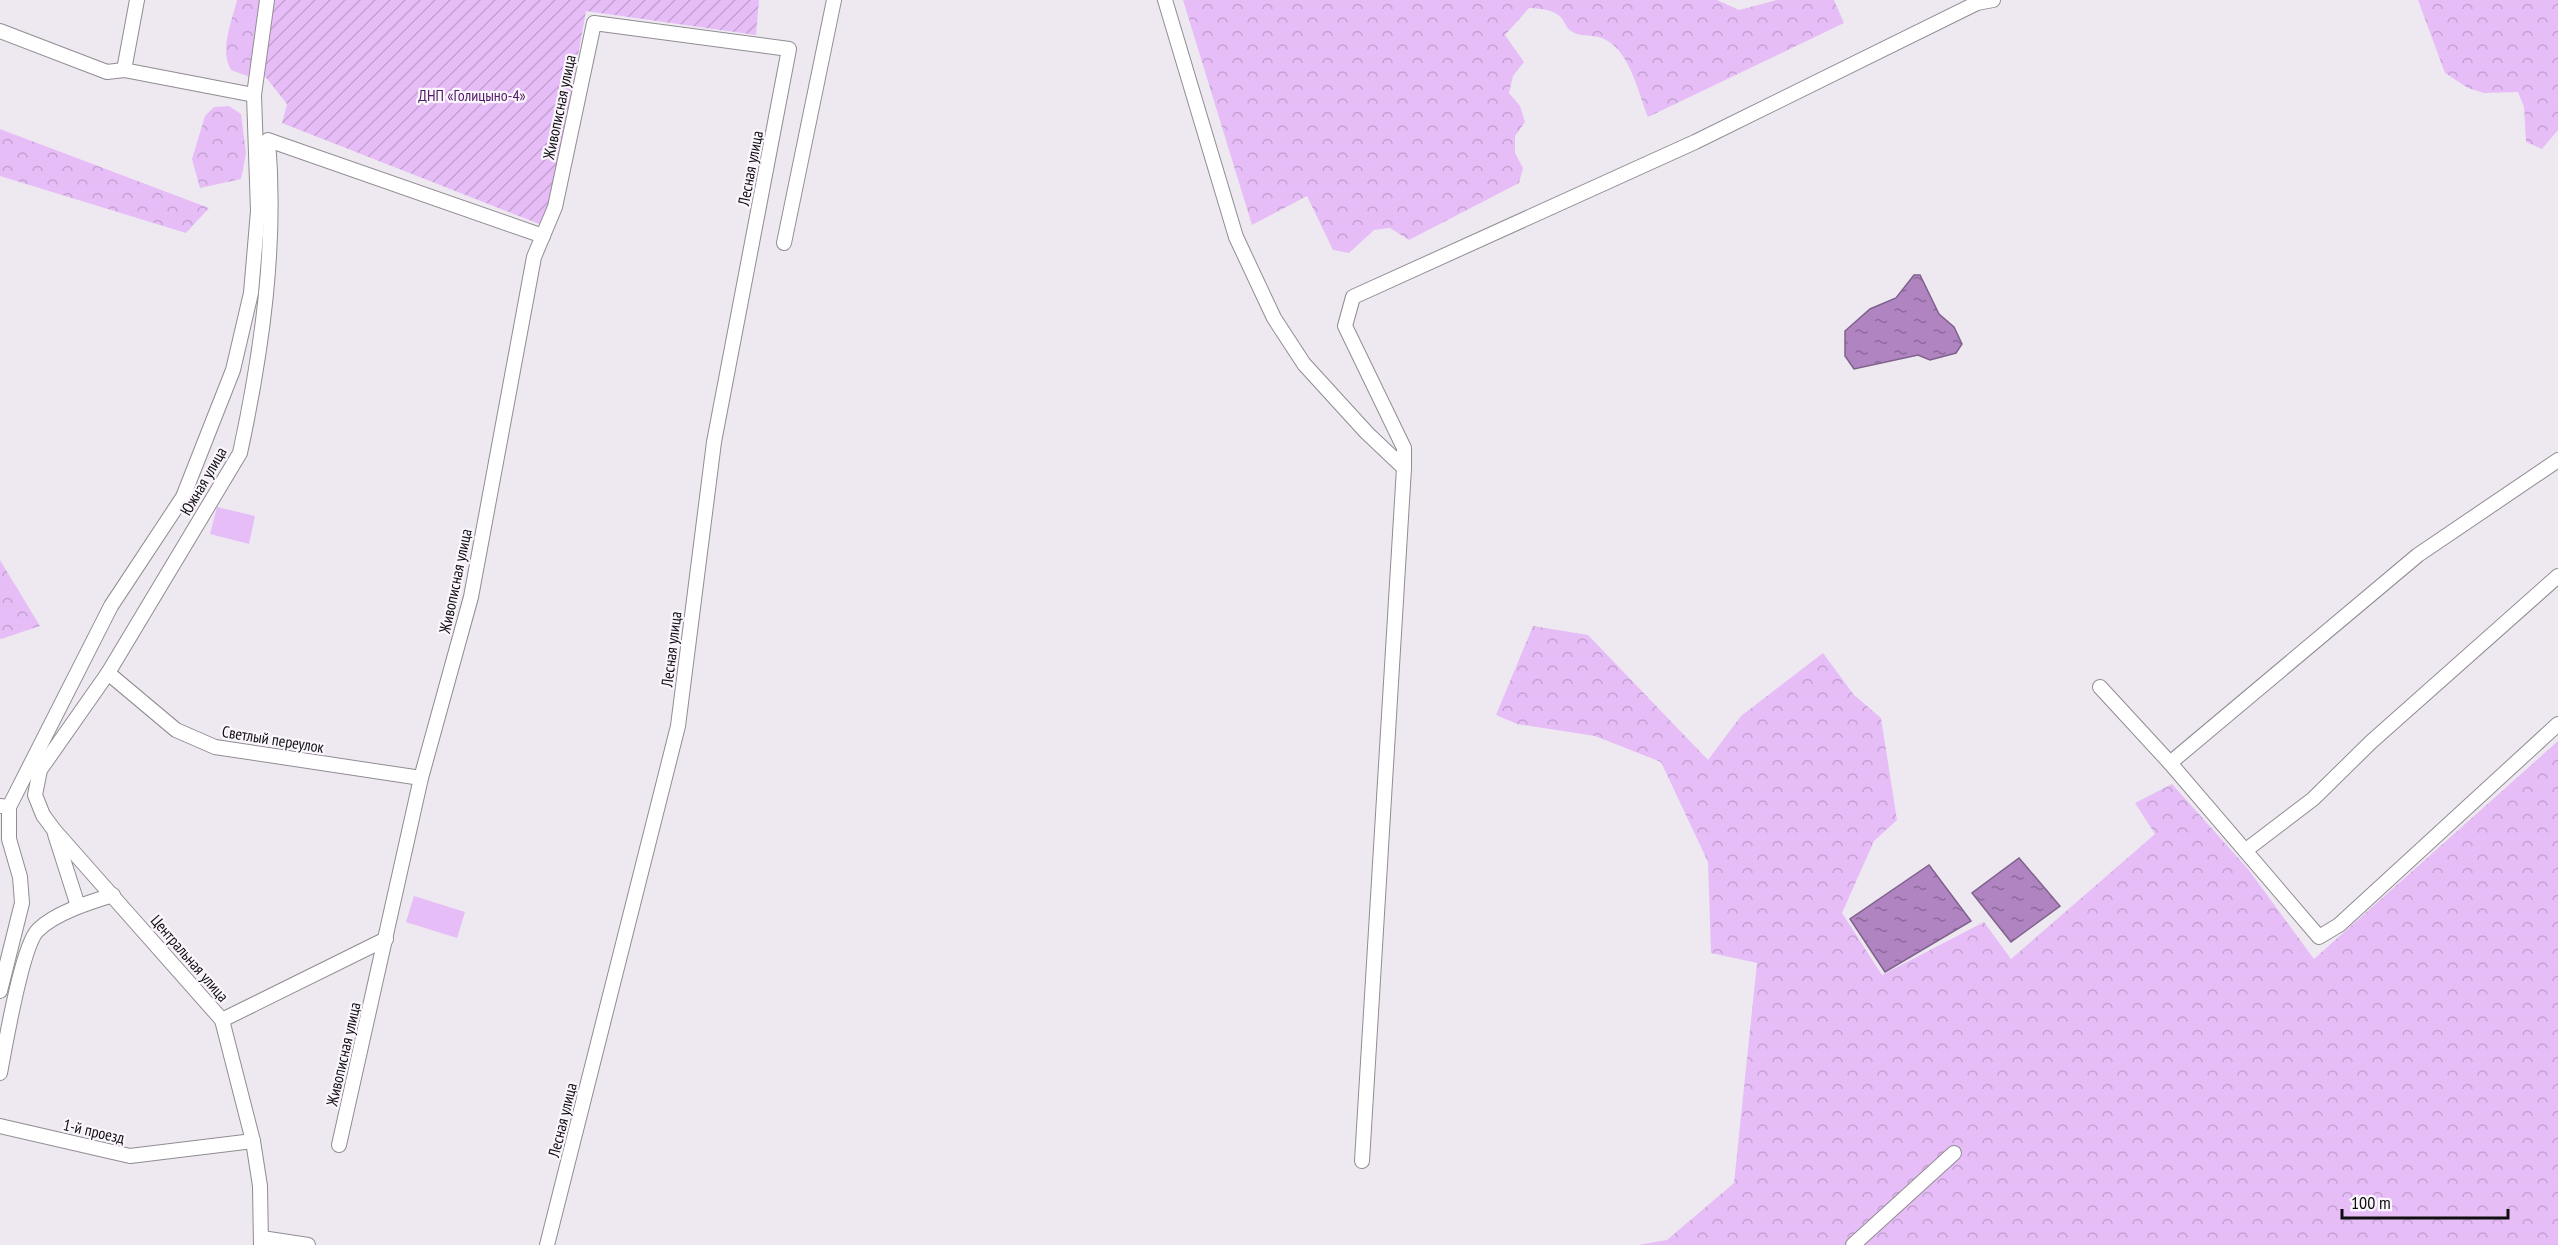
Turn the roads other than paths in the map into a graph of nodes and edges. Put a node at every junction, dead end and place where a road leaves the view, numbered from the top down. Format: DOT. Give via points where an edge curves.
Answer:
graph roads {
  1 [pos="137,0"];
  2 [pos="267,0"];
  3 [pos="834,0"];
  4 [pos="1165,0"];
  5 [pos="1993,0"];
  6 [pos="594,23"];
  7 [pos="0,31"];
  8 [pos="124,70"];
  9 [pos="254,95"];
  10 [pos="543,236"];
  11 [pos="784,243"];
  12 [pos="2558,460"];
  13 [pos="1404,468"];
  14 [pos="2558,576"];
  15 [pos="108,673"];
  16 [pos="2100,687"];
  17 [pos="2558,724"];
  18 [pos="2170,763"];
  19 [pos="421,778"];
  20 [pos="35,795"];
  21 [pos="5,806"];
  22 [pos="54,831"];
  23 [pos="2246,850"];
  24 [pos="113,895"];
  25 [pos="78,906"];
  26 [pos="387,939"];
  27 [pos="0,991"];
  28 [pos="222,1020"];
  29 [pos="0,1073"];
  30 [pos="0,1126"];
  31 [pos="253,1141"];
  32 [pos="339,1145"];
  33 [pos="1954,1153"];
  34 [pos="1362,1161"];
  35 [pos="261,1242"];
  36 [pos="308,1245"];
  37 [pos="547,1245"];
  38 [pos="1852,1245"];
  1 -- 8 [label="street"];
  2 -- 9 [label="street"];
  3 -- 11 [label="street"];
  4 -- 13 [label="street" via="1236,237 1274,318 1304,364"];
  5 -- 13 [label="street" via="1977,3 1695,142 1353,297 1345,326 1404,448"];
  6 -- 10 [label="street, Живописная улица" via="555,207"];
  6 -- 37 [label="street, Лесная улица" via="789,49 714,442 678,726"];
  7 -- 8 [label="street" via="107,72"];
  8 -- 9 [label="street"];
  9 -- 21 [label="street" via="258,211 251,292 233,370 183,497 111,606"];
  10 -- 15 [label="street, Южная улица" via="268,140 272,190 269,271 240,453"];
  10 -- 19 [label="street, Живописная улица" via="534,257 471,597"];
  12 -- 18 [label="street" via="2418,555"];
  13 -- 34 [label="street"];
  14 -- 23 [label="street" via="2371,742 2313,799"];
  15 -- 19 [label="street, Светлый переулок" via="177,730 215,747"];
  15 -- 20 [label="street, Южная улица" via="40,770"];
  16 -- 18 [label="street"];
  17 -- 23 [label="street" via="2339,925 2319,937"];
  18 -- 23 [label="street"];
  19 -- 26 [label="street, Живописная улица"];
  20 -- 22 [label="street, Центральная улица"];
  21 -- 27 [label="street" via="22,903"];
  22 -- 24 [label="street, Центральная улица"];
  22 -- 25 [label="street"];
  24 -- 25 [label="street"];
  24 -- 28 [label="street, Центральная улица"];
  25 -- 29 [label="street" via="36,930 20,975"];
  26 -- 28 [label="street"];
  26 -- 32 [label="street, Живописная улица"];
  28 -- 31 [label="street, Центральная улица"];
  30 -- 31 [label="street, 1-й проезд" via="130,1156"];
  31 -- 35 [label="street, Центральная улица" via="260,1186"];
  33 -- 38 [label="street"];
  35 -- 36 [label="street"];
}
